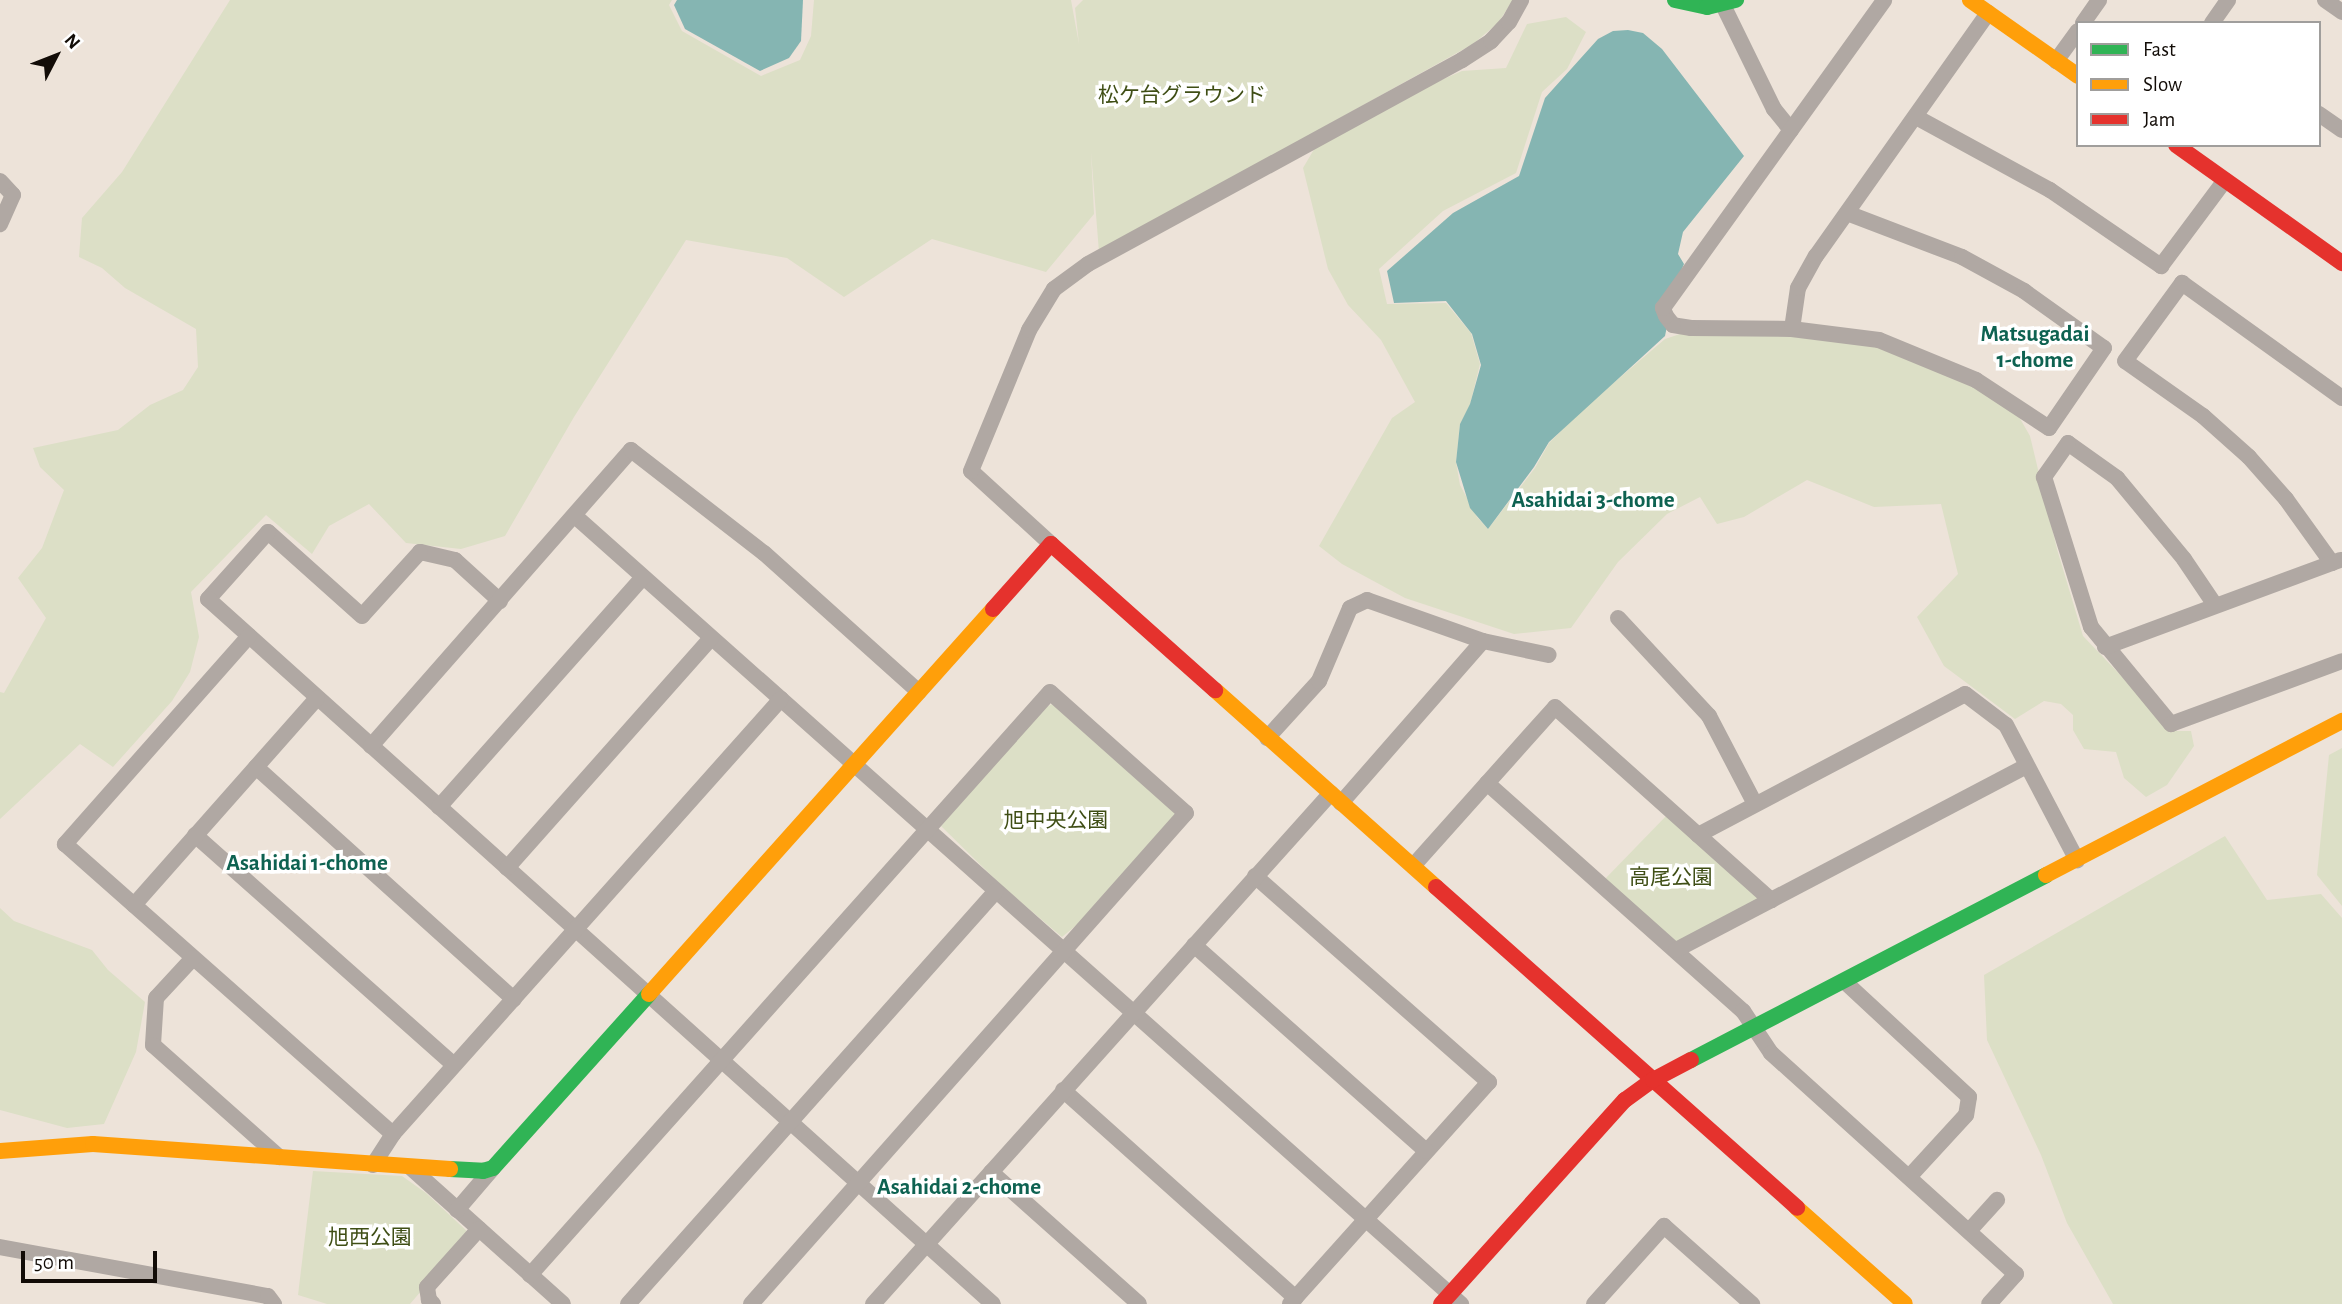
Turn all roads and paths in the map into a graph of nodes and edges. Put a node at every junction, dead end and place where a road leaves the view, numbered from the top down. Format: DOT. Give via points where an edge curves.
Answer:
graph roads {
  1 [pos="1521,0"];
  2 [pos="1675,0"];
  3 [pos="1884,0"];
  4 [pos="1970,0"];
  5 [pos="2099,0"];
  6 [pos="2228,0"];
  7 [pos="2325,0"];
  8 [pos="1729,2"];
  9 [pos="2342,12"];
  10 [pos="1988,13"];
  11 [pos="2084,21"];
  12 [pos="2213,21"];
  13 [pos="2076,34"];
  14 [pos="2056,61"];
  15 [pos="2076,75"];
  16 [pos="2321,115"];
  17 [pos="1916,117"];
  18 [pos="1791,130"];
  19 [pos="2342,130"];
  20 [pos="2179,147"];
  21 [pos="2225,180"];
  22 [pos="0,181"];
  23 [pos="1847,213"];
  24 [pos="0,224"];
  25 [pos="2342,263"];
  26 [pos="1792,329"];
  27 [pos="2342,398"];
  28 [pos="575,516"];
  29 [pos="1051,544"];
  30 [pos="2337,561"];
  31 [pos="643,577"];
  32 [pos="500,601"];
  33 [pos="2215,605"];
  34 [pos="1618,618"];
  35 [pos="249,636"];
  36 [pos="711,638"];
  37 [pos="1483,641"];
  38 [pos="2105,647"];
  39 [pos="1549,655"];
  40 [pos="2342,661"];
  41 [pos="919,692"];
  42 [pos="317,698"];
  43 [pos="781,699"];
  44 [pos="2342,720"];
  45 [pos="1267,737"];
  46 [pos="371,746"];
  47 [pos="854,764"];
  48 [pos="2026,766"];
  49 [pos="256,767"];
  50 [pos="1487,783"];
  51 [pos="1336,798"];
  52 [pos="1755,804"];
  53 [pos="439,807"];
  54 [pos="927,830"];
  55 [pos="195,835"];
  56 [pos="1698,835"];
  57 [pos="2077,860"];
  58 [pos="1413,866"];
  59 [pos="506,868"];
  60 [pos="1255,876"];
  61 [pos="996,891"];
  62 [pos="1771,900"];
  63 [pos="134,905"];
  64 [pos="576,929"];
  65 [pos="1194,945"];
  66 [pos="1676,950"];
  67 [pos="1063,951"];
  68 [pos="193,958"];
  69 [pos="1845,982"];
  70 [pos="649,995"];
  71 [pos="514,999"];
  72 [pos="1132,1013"];
  73 [pos="1754,1030"];
  74 [pos="722,1059"];
  75 [pos="454,1065"];
  76 [pos="1653,1080"];
  77 [pos="1063,1090"];
  78 [pos="791,1121"];
  79 [pos="393,1134"];
  80 [pos="0,1151"];
  81 [pos="1426,1151"];
  82 [pos="279,1157"];
  83 [pos="373,1165"];
  84 [pos="411,1167"];
  85 [pos="493,1168"];
  86 [pos="991,1172"];
  87 [pos="1909,1177"];
  88 [pos="860,1182"];
  89 [pos="1997,1200"];
  90 [pos="457,1210"];
  91 [pos="1366,1219"];
  92 [pos="478,1229"];
  93 [pos="1969,1231"];
  94 [pos="927,1243"];
  95 [pos="0,1247"];
  96 [pos="530,1275"];
  97 [pos="1293,1301"];
  98 [pos="1450,1301"];
  99 [pos="1600,1302"];
  100 [pos="274,1304"];
  101 [pos="433,1304"];
  102 [pos="563,1304"];
  103 [pos="628,1304"];
  104 [pos="751,1304"];
  105 [pos="873,1304"];
  106 [pos="993,1304"];
  107 [pos="1139,1304"];
  108 [pos="1752,1304"];
  109 [pos="1905,1304"];
  110 [pos="1989,1304"];
  1 -- 29 [label="street" via="1491,41 1462,60 1088,264 1054,289 1028,330 971,471"];
  2 -- 8 [label="street" via="1707,7"];
  3 -- 18 [label="street"];
  4 -- 10 [label="street"];
  5 -- 11 [label="street"];
  6 -- 12 [label="street"];
  7 -- 9 [label="street"];
  8 -- 18 [label="street" via="1774,109"];
  10 -- 14 [label="street"];
  10 -- 17 [label="street"];
  13 -- 14 [label="street"];
  14 -- 15 [label="street"];
  16 -- 19 [label="street"];
  17 -- 21 [label="street" via="2050,190 2161,266"];
  17 -- 23 [label="street"];
  18 -- 26 [label="street" via="1663,308 1673,325 1682,327"];
  20 -- 21 [label="street"];
  21 -- 25 [label="street"];
  22 -- 24 [label="street" via="13,195"];
  23 -- 26 [label="street" via="1798,288"];
  23 -- 26 [label="street" via="1962,257 2024,291 2104,348 2049,428 1976,380 1933,359 1879,340"];
  27 -- 30 [label="street" via="2182,283 2125,362 2203,416 2249,457"];
  28 -- 31 [label="street"];
  28 -- 32 [label="street"];
  28 -- 41 [label="street" via="631,450 764,553"];
  29 -- 41 [label="street"];
  29 -- 45 [label="street"];
  30 -- 33 [label="street"];
  31 -- 36 [label="street"];
  31 -- 53 [label="street"];
  32 -- 35 [label="street" via="455,560 420,552 362,616 268,532 208,598"];
  32 -- 46 [label="street"];
  33 -- 38 [label="street"];
  33 -- 38 [label="street" via="2185,559 2117,478 2068,443 2044,477 2091,627"];
  34 -- 52 [label="street" via="1709,716"];
  35 -- 42 [label="street"];
  35 -- 63 [label="street" via="65,844"];
  36 -- 43 [label="street"];
  36 -- 59 [label="street"];
  37 -- 39 [label="street"];
  37 -- 45 [label="street" via="1367,600 1350,608 1319,681"];
  37 -- 51 [label="street"];
  38 -- 40 [label="street" via="2171,724"];
  41 -- 47 [label="street"];
  42 -- 46 [label="street"];
  42 -- 49 [label="street"];
  43 -- 47 [label="street"];
  43 -- 64 [label="street"];
  44 -- 57 [label="street"];
  45 -- 51 [label="street"];
  46 -- 53 [label="street"];
  47 -- 54 [label="street"];
  47 -- 70 [label="street"];
  48 -- 52 [label="street" via="2006,725 1965,694"];
  48 -- 57 [label="street"];
  48 -- 62 [label="street"];
  49 -- 55 [label="street"];
  49 -- 71 [label="street"];
  50 -- 56 [label="street" via="1555,707"];
  50 -- 58 [label="street"];
  50 -- 66 [label="street"];
  51 -- 58 [label="street"];
  51 -- 60 [label="street"];
  52 -- 56 [label="street"];
  53 -- 59 [label="street"];
  54 -- 61 [label="street"];
  54 -- 67 [label="street" via="1050,692 1186,813"];
  54 -- 74 [label="street"];
  55 -- 63 [label="street"];
  55 -- 75 [label="street"];
  56 -- 62 [label="street"];
  57 -- 69 [label="street"];
  58 -- 76 [label="street"];
  59 -- 64 [label="street"];
  60 -- 65 [label="street"];
  60 -- 81 [label="street" via="1489,1082"];
  61 -- 67 [label="street"];
  61 -- 78 [label="street"];
  62 -- 66 [label="street"];
  63 -- 68 [label="street"];
  64 -- 70 [label="street"];
  64 -- 71 [label="street"];
  65 -- 72 [label="street"];
  65 -- 81 [label="street"];
  66 -- 73 [label="street" via="1743,1011"];
  67 -- 72 [label="street"];
  67 -- 88 [label="street"];
  68 -- 79 [label="street"];
  68 -- 82 [label="street" via="156,998 153,1045"];
  69 -- 73 [label="street"];
  69 -- 87 [label="street" via="1969,1097 1966,1115"];
  70 -- 74 [label="street"];
  70 -- 85 [label="street"];
  71 -- 75 [label="street"];
  72 -- 77 [label="street"];
  72 -- 91 [label="street"];
  73 -- 76 [label="street"];
  73 -- 87 [label="street" via="1771,1052"];
  74 -- 78 [label="street"];
  74 -- 96 [label="street"];
  75 -- 79 [label="street"];
  76 -- 98 [label="street" via="1625,1100"];
  76 -- 109 [label="street"];
  77 -- 86 [label="street"];
  77 -- 97 [label="street"];
  78 -- 88 [label="street"];
  78 -- 103 [label="street"];
  79 -- 83 [label="street"];
  80 -- 82 [label="street" via="93,1144"];
  81 -- 91 [label="street"];
  82 -- 83 [label="street"];
  83 -- 84 [label="street"];
  84 -- 85 [label="street"];
  84 -- 90 [label="street"];
  85 -- 90 [label="street"];
  86 -- 94 [label="street"];
  86 -- 107 [label="street"];
  87 -- 93 [label="street"];
  88 -- 94 [label="street"];
  88 -- 104 [label="street"];
  89 -- 93 [label="street"];
  90 -- 92 [label="street"];
  91 -- 97 [label="street"];
  91 -- 98 [label="street"];
  92 -- 96 [label="street"];
  92 -- 101 [label="street" via="427,1287"];
  93 -- 110 [label="street" via="2016,1274"];
  94 -- 105 [label="street"];
  94 -- 106 [label="street"];
  95 -- 100 [label="street" via="268,1296"];
  96 -- 102 [label="street"];
  99 -- 108 [label="street" via="1664,1226"];
}
